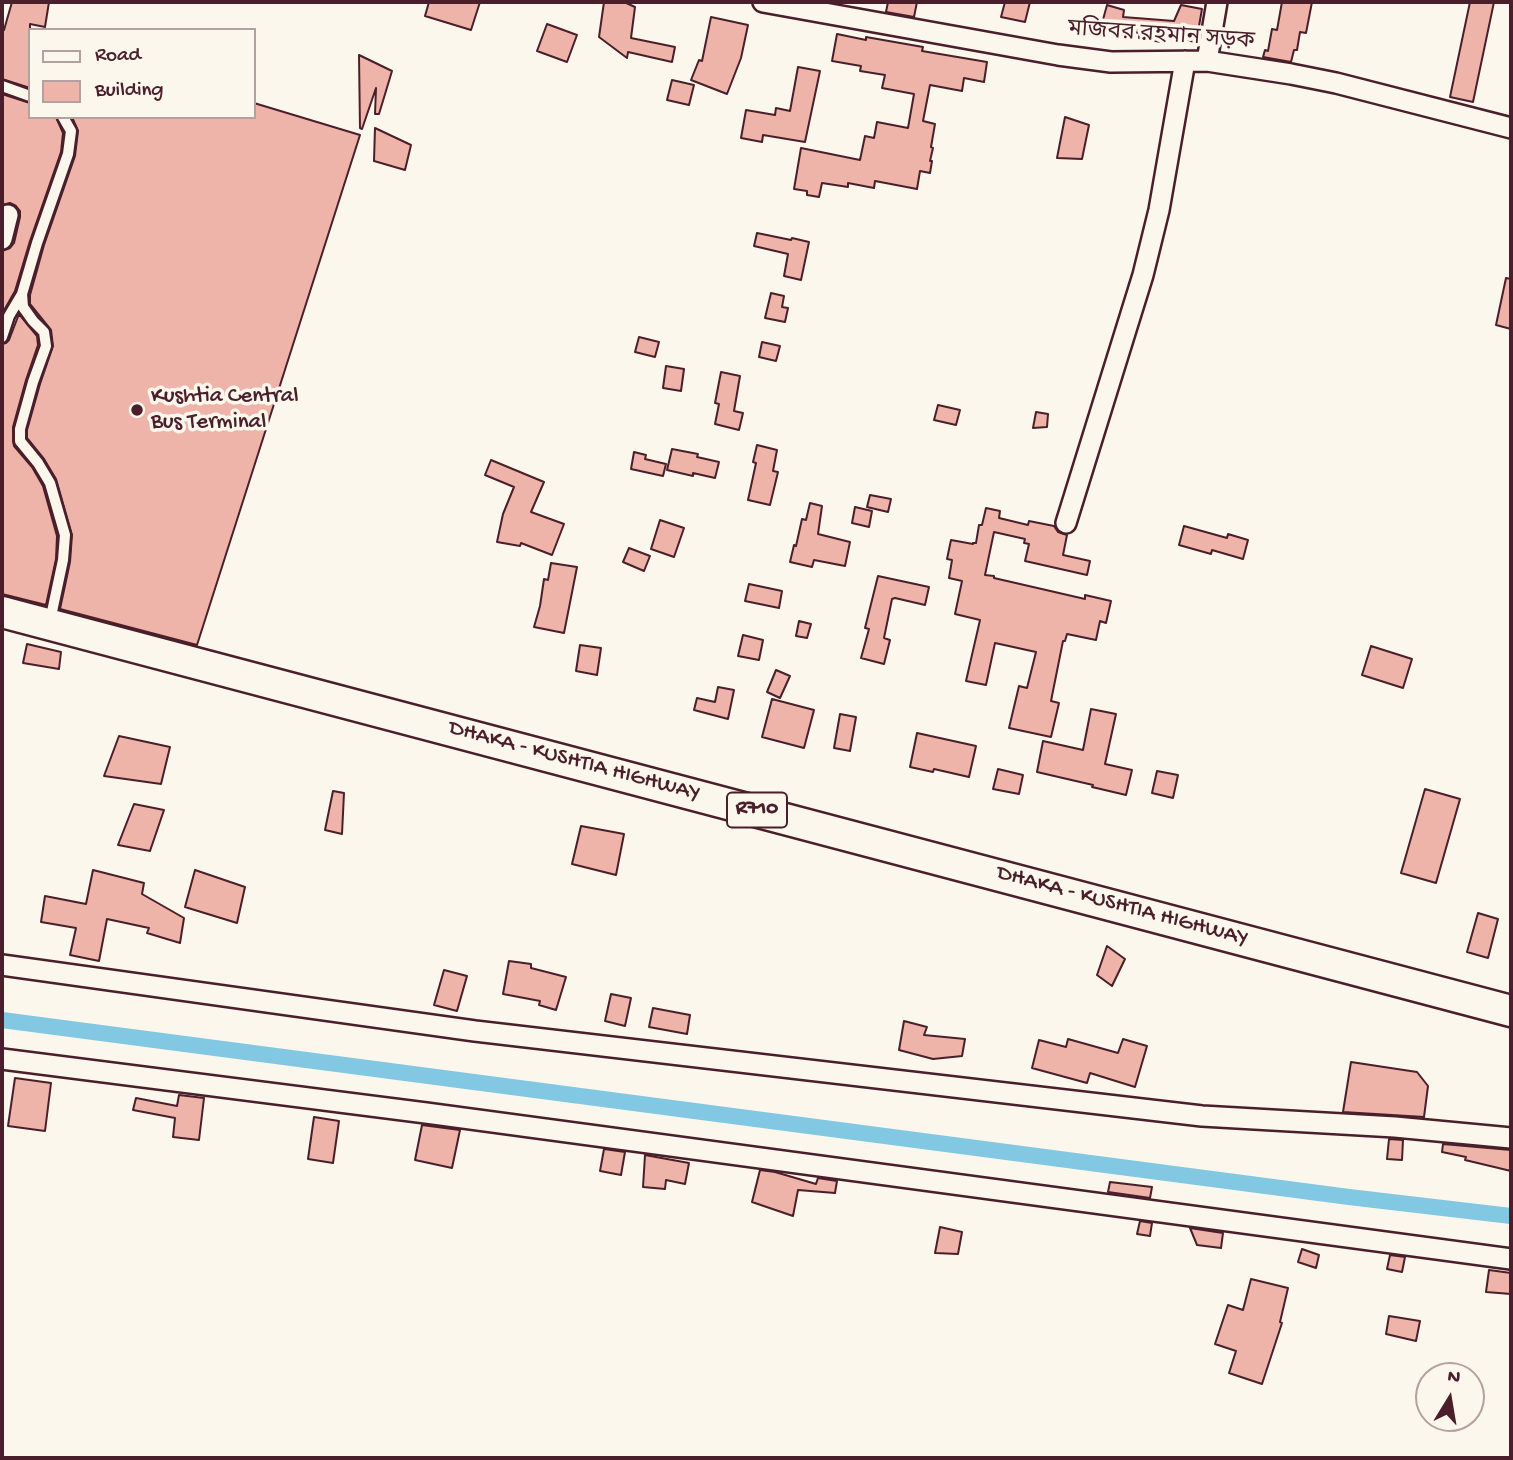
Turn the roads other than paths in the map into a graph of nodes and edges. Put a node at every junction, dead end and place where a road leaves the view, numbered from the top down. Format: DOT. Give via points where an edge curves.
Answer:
graph roads {
  1 [pos="762,2"];
  2 [pos="1217,2"];
  3 [pos="1185,61"];
  4 [pos="1207,61"];
  5 [pos="2,86"];
  6 [pos="28,95"];
  7 [pos="64,119"];
  8 [pos="1511,128"];
  9 [pos="8,215"];
  10 [pos="2,239"];
  11 [pos="22,294"];
  12 [pos="2,337"];
  13 [pos="1066,523"];
  14 [pos="2,612"];
  15 [pos="49,624"];
  16 [pos="2,965"];
  17 [pos="1511,1010"];
  18 [pos="2,1059"];
  19 [pos="1511,1138"];
  20 [pos="1511,1259"];
  1 -- 3 [label="street, মজিবর রহমান সড়ক" via="1071,57 1111,62"];
  2 -- 4 [label="street"];
  3 -- 4 [label="street, মজিবর রহমান সড়ক"];
  3 -- 13 [label="street" via="1143,275"];
  4 -- 8 [label="street, মজিবর রহমান সড়ক" via="1336,83"];
  5 -- 6 [label="lane"];
  7 -- 11 [label="lane" via="71,131 68,154"];
  9 -- 10 [label="street"];
  11 -- 12 [label="lane"];
  11 -- 15 [label="lane" via="23,307 44,332 46,346 20,441 50,483 65,535"];
  14 -- 15 [label="main road, DHAKA - KUSHTIA HIGHWAY / R710"];
  15 -- 17 [label="main road, DHAKA - KUSHTIA HIGHWAY / R710"];
  16 -- 19 [label="street" via="475,1031 1202,1116"];
  18 -- 20 [label="street"];
}
